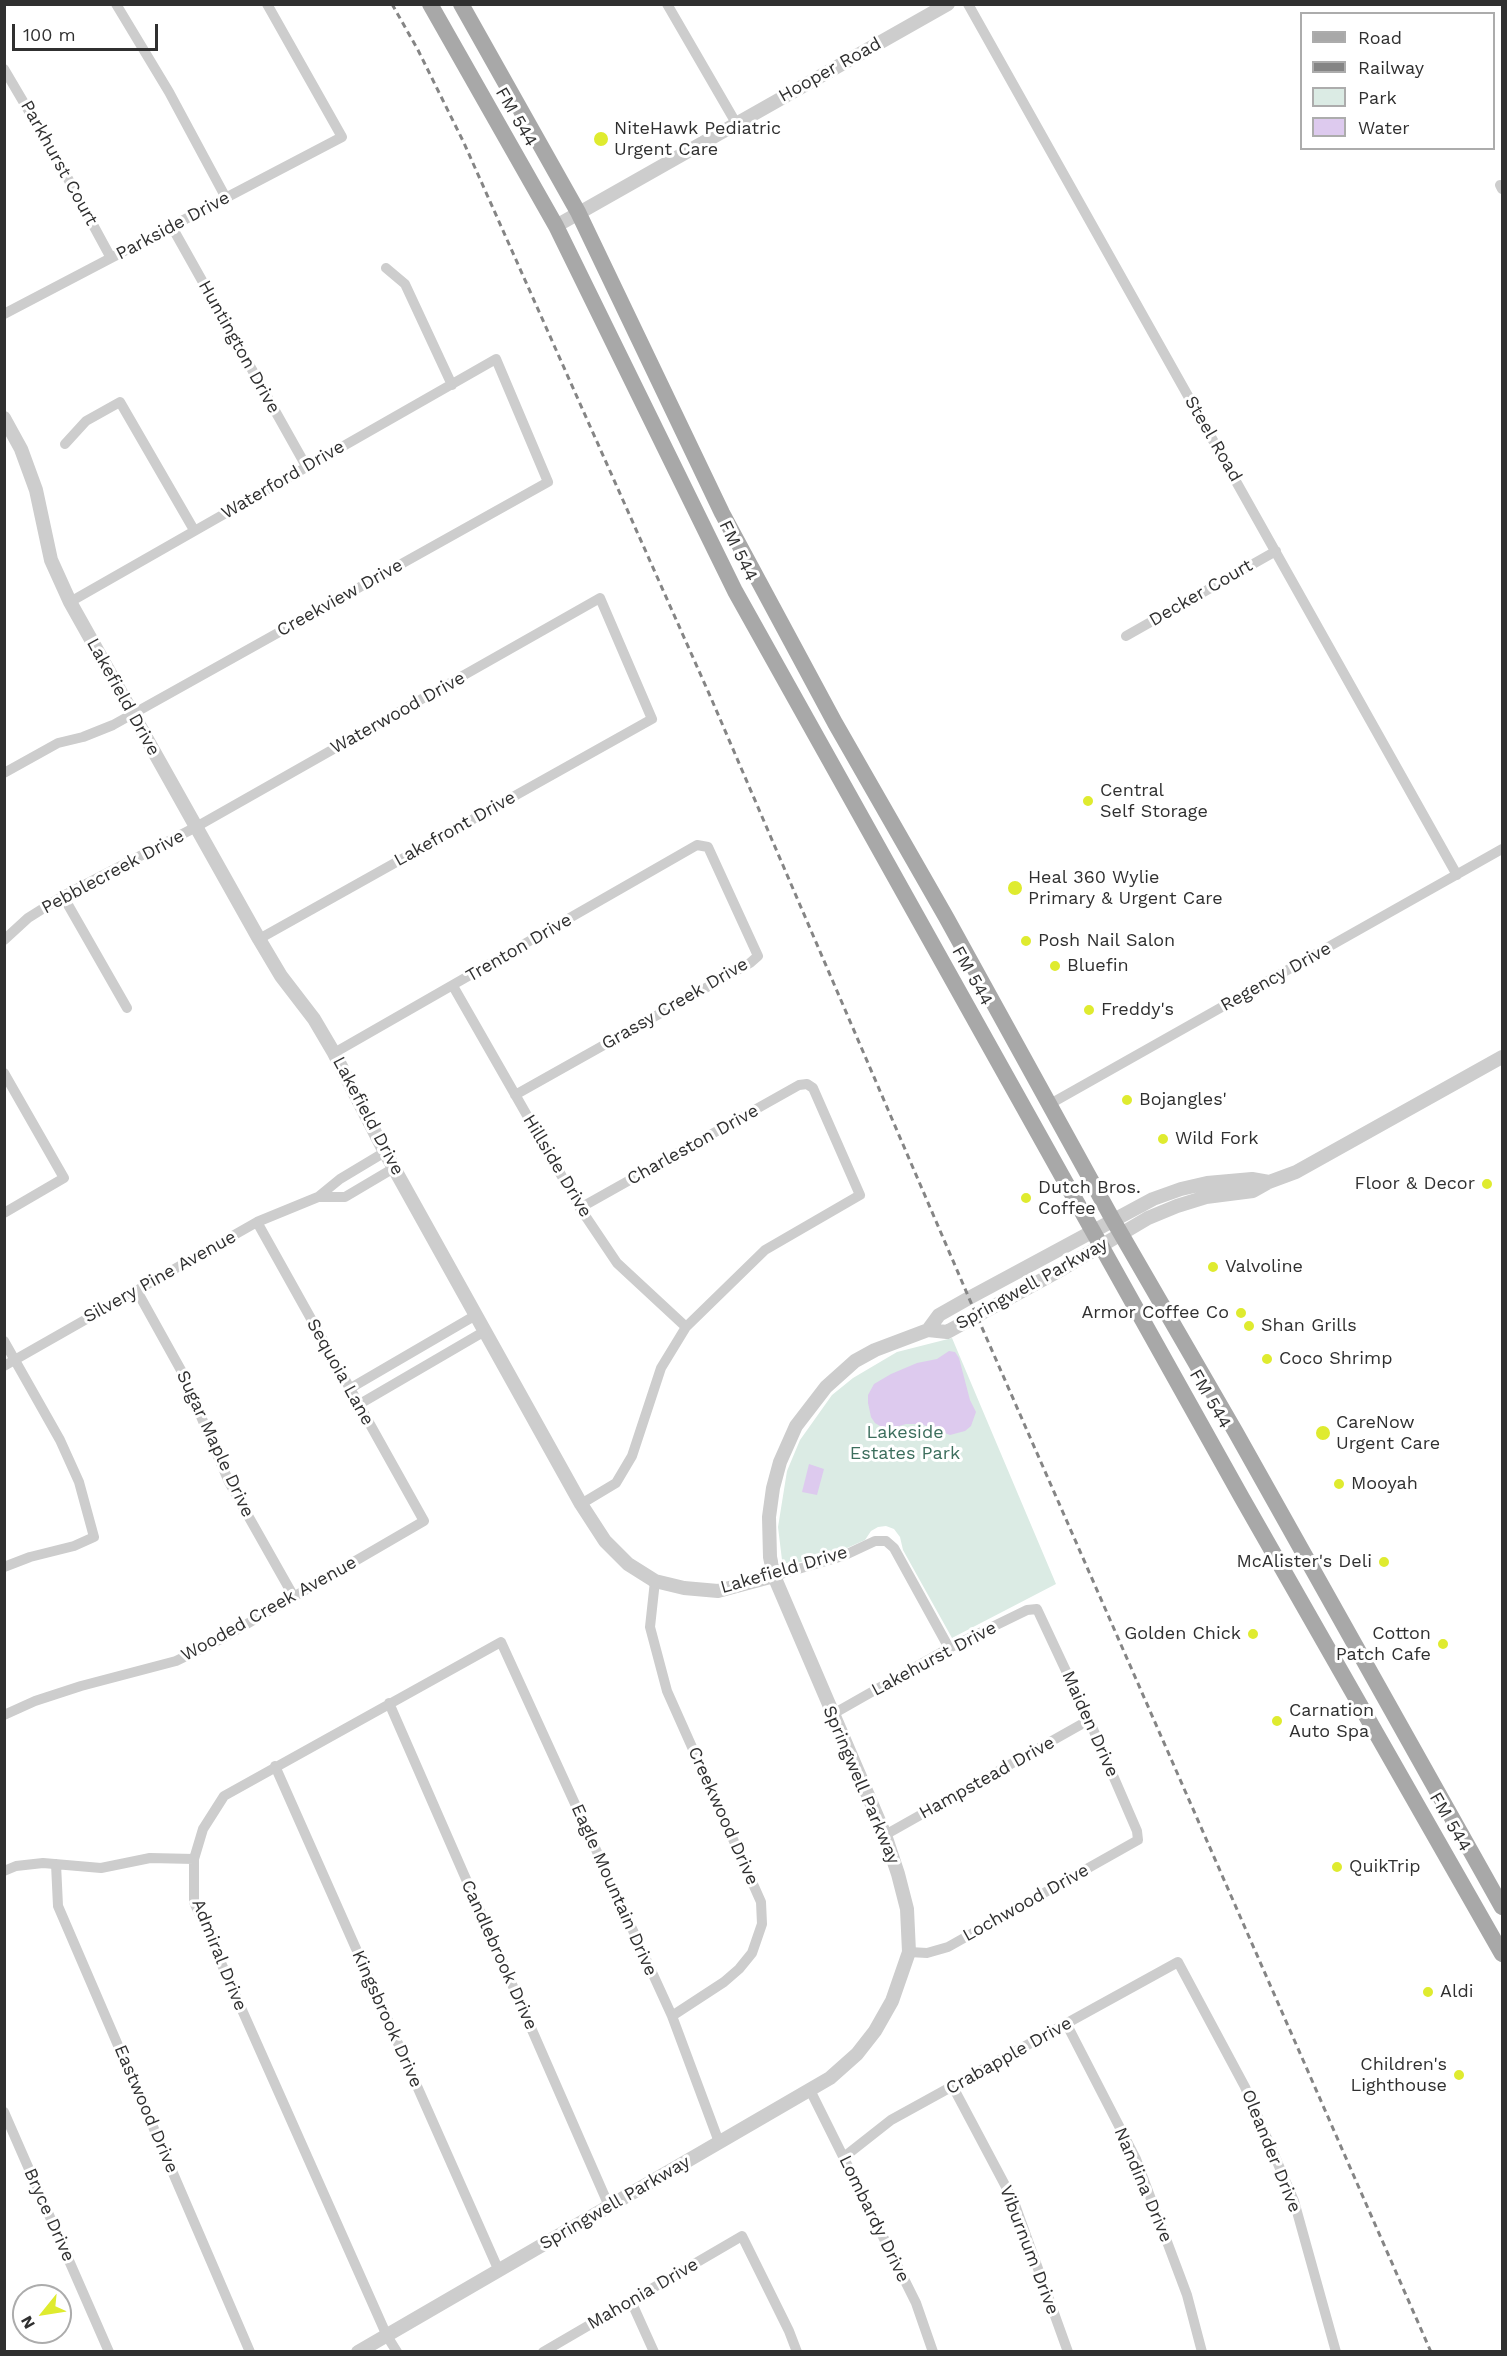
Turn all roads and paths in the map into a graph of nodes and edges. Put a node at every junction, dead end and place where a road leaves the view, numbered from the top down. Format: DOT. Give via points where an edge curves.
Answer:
graph roads {
  1 [pos="116,4"];
  2 [pos="267,4"];
  3 [pos="460,4"];
  4 [pos="667,4"];
  5 [pos="948,4"];
  6 [pos="969,4"];
  7 [pos="431,5"];
  8 [pos="4,69"];
  9 [pos="736,123"];
  10 [pos="226,198"];
  11 [pos="578,212"];
  12 [pos="556,226"];
  13 [pos="172,227"];
  14 [pos="111,258"];
  15 [pos="386,268"];
  16 [pos="4,314"];
  17 [pos="609,330"];
  18 [pos="452,385"];
  19 [pos="663,391"];
  20 [pos="4,418"];
  21 [pos="65,444"];
  22 [pos="306,466"];
  23 [pos="548,482"];
  24 [pos="194,530"];
  25 [pos="1276,550"];
  26 [pos="70,602"];
  27 [pos="1126,636"];
  28 [pos="132,714"];
  29 [pos="652,719"];
  30 [pos="832,764"];
  31 [pos="4,773"];
  32 [pos="894,826"];
  33 [pos="196,827"];
  34 [pos="704,845"];
  35 [pos="1503,849"];
  36 [pos="1457,875"];
  37 [pos="63,896"];
  38 [pos="258,939"];
  39 [pos="4,940"];
  40 [pos="453,986"];
  41 [pos="985,988"];
  42 [pos="963,1001"];
  43 [pos="126,1008"];
  44 [pos="334,1053"];
  45 [pos="1503,1057"];
  46 [pos="4,1073"];
  47 [pos="515,1095"];
  48 [pos="1050,1104"];
  49 [pos="385,1152"];
  50 [pos="394,1168"];
  51 [pos="318,1197"];
  52 [pos="580,1209"];
  53 [pos="4,1213"];
  54 [pos="257,1222"];
  55 [pos="1117,1227"];
  56 [pos="1093,1231"];
  57 [pos="1101,1246"];
  58 [pos="993,1285"];
  59 [pos="137,1291"];
  60 [pos="1003,1302"];
  61 [pos="476,1315"];
  62 [pos="686,1327"];
  63 [pos="927,1330"];
  64 [pos="485,1331"];
  65 [pos="4,1341"];
  66 [pos="9,1363"];
  67 [pos="349,1389"];
  68 [pos="358,1405"];
  69 [pos="1235,1431"];
  70 [pos="1213,1444"];
  71 [pos="581,1504"];
  72 [pos="424,1521"];
  73 [pos="4,1567"];
  74 [pos="774,1576"];
  75 [pos="655,1581"];
  76 [pos="294,1597"];
  77 [pos="1037,1609"];
  78 [pos="1349,1633"];
  79 [pos="501,1642"];
  80 [pos="1327,1646"];
  81 [pos="949,1648"];
  82 [pos="389,1703"];
  83 [pos="833,1714"];
  84 [pos="4,1715"];
  85 [pos="1089,1720"];
  86 [pos="275,1766"];
  87 [pos="885,1835"];
  88 [pos="1138,1840"];
  89 [pos="1472,1853"];
  90 [pos="194,1859"];
  91 [pos="1451,1863"];
  92 [pos="56,1864"];
  93 [pos="4,1871"];
  94 [pos="1503,1907"];
  95 [pos="909,1952"];
  96 [pos="1503,1954"];
  97 [pos="1178,1962"];
  98 [pos="672,2016"];
  99 [pos="1067,2025"];
  100 [pos="953,2087"];
  101 [pos="810,2090"];
  102 [pos="4,2112"];
  103 [pos="719,2142"];
  104 [pos="844,2157"];
  105 [pos="609,2206"];
  106 [pos="499,2271"];
  107 [pos="631,2301"];
  108 [pos="387,2336"];
  109 [pos="109,2352"];
  110 [pos="250,2352"];
  111 [pos="358,2352"];
  112 [pos="397,2352"];
  113 [pos="543,2352"];
  114 [pos="654,2352"];
  115 [pos="797,2352"];
  116 [pos="933,2352"];
  117 [pos="1068,2352"];
  118 [pos="1202,2352"];
  119 [pos="1336,2352"];
  1 -- 10 [label="street"];
  2 -- 10 [label="street, Parkside Drive" via="342,137"];
  3 -- 11 [label="main road, FM 544 / FM 544"];
  4 -- 9 [label="street"];
  5 -- 9 [label="street, Hooper Road"];
  6 -- 25 [label="street, Steel Road"];
  7 -- 12 [label="main road, FM 544 / FM 544"];
  8 -- 14 [label="street, Parkhurst Court"];
  9 -- 11 [label="street, Hooper Road"];
  10 -- 13 [label="street, Parkside Drive"];
  11 -- 12 [label="street, Hooper Road"];
  11 -- 19 [label="main road, FM 544 / FM 544"];
  12 -- 17 [label="main road, FM 544 / FM 544"];
  13 -- 14 [label="street, Parkside Drive"];
  13 -- 22 [label="street, Huntington Drive"];
  14 -- 16 [label="street, Parkside Drive"];
  15 -- 18 [label="street" via="405,284"];
  17 -- 19 [label="main road" via="624,345 644,383 653,392"];
  17 -- 30 [label="main road, FM 544 / FM 544" via="735,591"];
  18 -- 22 [label="street, Waterford Drive"];
  18 -- 23 [label="street, Waterford Drive" via="496,359"];
  19 -- 32 [label="main road, FM 544 / FM 544" via="722,513"];
  20 -- 26 [label="street, Lakefield Drive" via="36,490 51,560"];
  21 -- 24 [label="street" via="86,421 120,402"];
  22 -- 24 [label="street, Waterford Drive"];
  23 -- 28 [label="street, Creekview Drive"];
  24 -- 26 [label="street, Waterford Drive"];
  25 -- 27 [label="street, Decker Court"];
  25 -- 36 [label="street, Steel Road"];
  26 -- 28 [label="street, Lakefield Drive"];
  28 -- 31 [label="street, Creekview Drive" via="83,737 58,743"];
  28 -- 33 [label="street, Lakefield Drive"];
  29 -- 33 [label="street, Waterwood Drive" via="600,598"];
  29 -- 38 [label="street, Lakefront Drive"];
  30 -- 32 [label="main road" via="850,777 872,815 887,828"];
  30 -- 42 [label="main road, FM 544 / FM 544"];
  32 -- 41 [label="main road, FM 544 / FM 544"];
  33 -- 37 [label="street, Pebblecreek Drive"];
  33 -- 38 [label="street, Lakefield Drive"];
  34 -- 40 [label="street, Trenton Drive" via="697,845"];
  34 -- 47 [label="street, Grassy Creek Drive" via="758,956"];
  35 -- 36 [label="street, Regency Drive"];
  36 -- 48 [label="street, Regency Drive"];
  37 -- 39 [label="street, Pebblecreek Drive" via="28,918"];
  37 -- 43 [label="street"];
  38 -- 44 [label="street, Lakefield Drive"];
  40 -- 44 [label="street, Trenton Drive"];
  40 -- 47 [label="street, Hillside Drive"];
  41 -- 42 [label="main road"];
  41 -- 48 [label="main road, FM 544 / FM 544"];
  42 -- 56 [label="main road, FM 544 / FM 544"];
  44 -- 49 [label="street, Lakefield Drive"];
  45 -- 55 [label="street, Springwell Parkway" via="1296,1172 1269,1182 1252,1179 1181,1189 1153,1199"];
  46 -- 53 [label="street" via="64,1178"];
  47 -- 52 [label="street, Hillside Drive"];
  48 -- 55 [label="main road, FM 544 / FM 544"];
  49 -- 50 [label="street, Lakefield Drive"];
  49 -- 51 [label="street, Silvery Pine Avenue"];
  50 -- 51 [label="street, Silvery Pine Avenue" via="345,1197"];
  50 -- 61 [label="street, Lakefield Drive"];
  51 -- 54 [label="street, Silvery Pine Avenue"];
  52 -- 62 [label="street, Hillside Drive" via="617,1263"];
  52 -- 62 [label="street, Charleston Drive" via="799,1084 813,1088 860,1195 765,1250"];
  54 -- 59 [label="street, Silvery Pine Avenue"];
  54 -- 67 [label="street, Sequoia Lane"];
  55 -- 56 [label="street, Springwell Parkway"];
  55 -- 57 [label="street, Springwell Parkway"];
  55 -- 69 [label="main road, FM 544 / FM 544"];
  56 -- 57 [label="main road, FM 544 / FM 544"];
  56 -- 58 [label="street, Springwell Parkway"];
  57 -- 60 [label="street, Springwell Parkway"];
  57 -- 70 [label="main road, FM 544 / FM 544"];
  58 -- 60 [label="street"];
  58 -- 63 [label="street, Springwell Parkway" via="939,1315"];
  59 -- 66 [label="street, Silvery Pine Avenue"];
  59 -- 76 [label="street, Sugar Maple Drive" via="182,1372 229,1482"];
  60 -- 63 [label="street, Springwell Parkway" via="947,1332"];
  61 -- 64 [label="street, Lakefield Drive"];
  61 -- 67 [label="street"];
  62 -- 71 [label="street" via="661,1368 632,1456 616,1483"];
  63 -- 74 [label="street, Springwell Parkway" via="855,1361 826,1387 796,1426 773,1488 769,1538"];
  64 -- 68 [label="street"];
  64 -- 71 [label="street, Lakefield Drive"];
  65 -- 66 [label="street"];
  66 -- 73 [label="street" via="60,1440 75,1471 94,1537"];
  67 -- 68 [label="street, Sequoia Lane"];
  68 -- 72 [label="street, Sequoia Lane"];
  69 -- 70 [label="main road"];
  69 -- 78 [label="main road, FM 544 / FM 544"];
  70 -- 80 [label="main road, FM 544 / FM 544"];
  71 -- 75 [label="street, Lakefield Drive" via="621,1557"];
  72 -- 76 [label="street, Wooded Creek Avenue"];
  74 -- 75 [label="street, Lakefield Drive" via="718,1591"];
  74 -- 81 [label="street, Lakefield Drive" via="843,1556 875,1541 886,1541"];
  74 -- 83 [label="street, Springwell Parkway"];
  75 -- 98 [label="street, Creekwood Drive" via="650,1627 667,1691 761,1902 762,1924 752,1953 739,1969"];
  76 -- 84 [label="street, Wooded Creek Avenue" via="176,1661 81,1686"];
  77 -- 81 [label="street, Lakehurst Drive" via="1027,1610"];
  77 -- 85 [label="street, Maiden Drive"];
  78 -- 80 [label="main road"];
  78 -- 89 [label="main road, FM 544 / FM 544"];
  79 -- 82 [label="street, Admiral Drive"];
  79 -- 98 [label="street, Eagle Mountain Drive"];
  80 -- 91 [label="main road, FM 544 / FM 544"];
  81 -- 83 [label="street, Lakehurst Drive"];
  82 -- 86 [label="street, Admiral Drive"];
  82 -- 105 [label="street, Candlebrook Drive"];
  83 -- 87 [label="street, Springwell Parkway"];
  85 -- 87 [label="street, Hampstead Drive"];
  85 -- 88 [label="street, Maiden Drive"];
  86 -- 90 [label="street, Admiral Drive" via="224,1796 203,1828"];
  86 -- 106 [label="street, Kingsbrook Drive"];
  87 -- 95 [label="street, Springwell Parkway" via="907,1909"];
  88 -- 95 [label="street, Lochwood Drive" via="948,1947 927,1953"];
  89 -- 91 [label="main road"];
  89 -- 94 [label="main road, FM 544 / FM 544"];
  90 -- 92 [label="street" via="150,1858 101,1868"];
  90 -- 108 [label="street, Admiral Drive" via="194,1902"];
  91 -- 96 [label="main road, FM 544 / FM 544"];
  92 -- 93 [label="street" via="16,1866"];
  92 -- 110 [label="street, Eastwood Drive" via="58,1906"];
  95 -- 101 [label="street, Springwell Parkway" via="892,2001 876,2031 837,2072"];
  97 -- 99 [label="street, Crabapple Drive"];
  97 -- 119 [label="street, Oleander Drive" via="1245,2087 1294,2201"];
  98 -- 103 [label="street, Eagle Mountain Drive"];
  99 -- 100 [label="street, Crabapple Drive"];
  99 -- 118 [label="street, Nandina Drive" via="1136,2160 1187,2295"];
  100 -- 104 [label="street, Crabapple Drive" via="891,2120"];
  100 -- 117 [label="street, Viburnum Drive" via="1014,2202"];
  101 -- 103 [label="street, Springwell Parkway"];
  101 -- 104 [label="street, Lombardy Drive"];
  102 -- 109 [label="street, Bryce Drive"];
  103 -- 105 [label="street, Springwell Parkway"];
  104 -- 116 [label="street, Lombardy Drive" via="916,2303"];
  105 -- 106 [label="street, Springwell Parkway"];
  106 -- 108 [label="street, Springwell Parkway"];
  107 -- 113 [label="street, Mahonia Drive"];
  107 -- 114 [label="street"];
  107 -- 115 [label="street, Mahonia Drive" via="742,2236"];
  108 -- 111 [label="street, Springwell Parkway"];
  108 -- 112 [label="street, Admiral Drive"];
}
